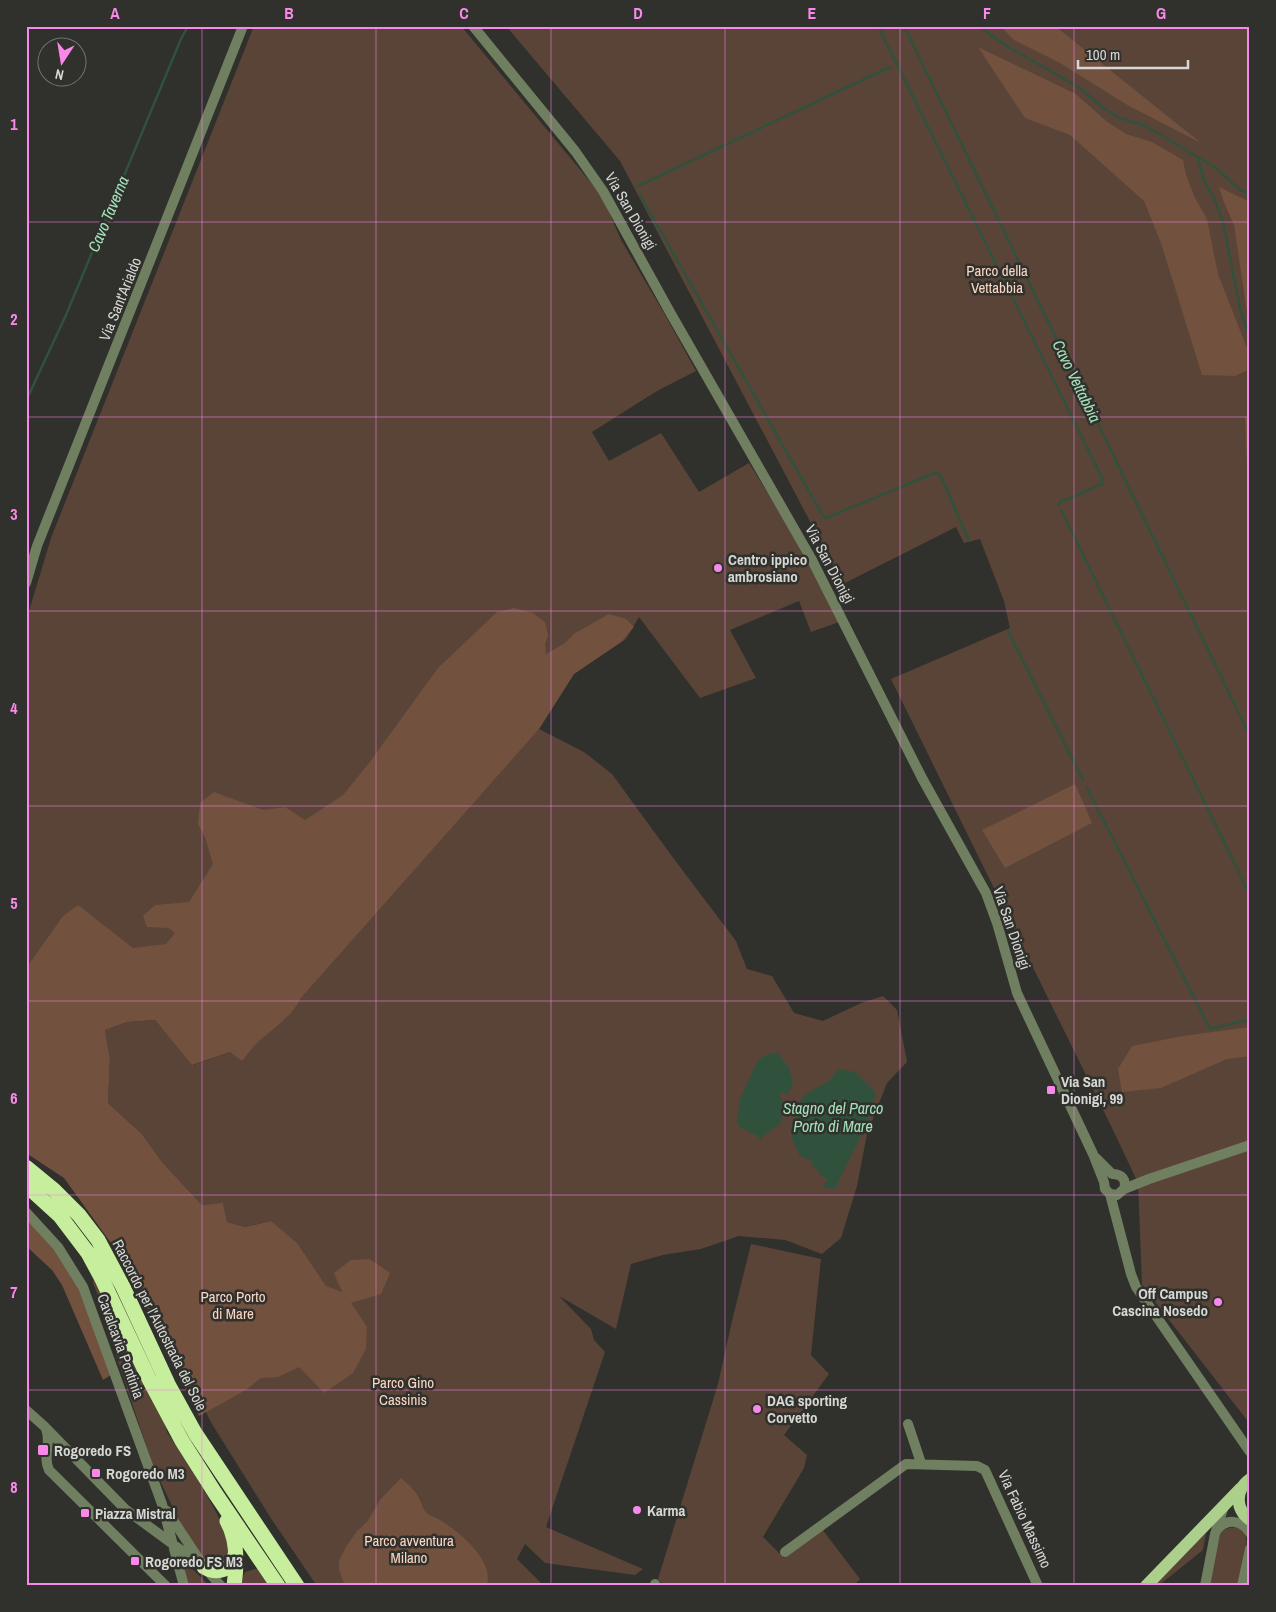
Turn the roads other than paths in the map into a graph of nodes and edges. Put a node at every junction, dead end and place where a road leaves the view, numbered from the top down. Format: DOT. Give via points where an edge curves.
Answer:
graph roads {
  1 [pos="244,26"];
  2 [pos="473,26"];
  3 [pos="26,583"];
  4 [pos="1250,1145"];
  5 [pos="1093,1154"];
  6 [pos="26,1167"];
  7 [pos="1112,1174"];
  8 [pos="1104,1182"];
  9 [pos="26,1185"];
  10 [pos="1119,1189"];
  11 [pos="26,1212"];
  12 [pos="26,1410"];
  13 [pos="167,1414"];
  14 [pos="908,1424"];
  15 [pos="44,1426"];
  16 [pos="1250,1452"];
  17 [pos="73,1456"];
  18 [pos="46,1457"];
  19 [pos="921,1464"];
  20 [pos="1246,1484"];
  21 [pos="162,1504"];
  22 [pos="1225,1505"];
  23 [pos="1250,1520"];
  24 [pos="1216,1531"];
  25 [pos="1250,1532"];
  26 [pos="173,1545"];
  27 [pos="1250,1549"];
  28 [pos="785,1552"];
  29 [pos="235,1555"];
  30 [pos="204,1567"];
  31 [pos="166,1586"];
  32 [pos="184,1586"];
  33 [pos="221,1586"];
  34 [pos="234,1586"];
  35 [pos="278,1586"];
  36 [pos="297,1586"];
  37 [pos="1038,1586"];
  38 [pos="1146,1586"];
  39 [pos="1205,1586"];
  40 [pos="1242,1586"];
  1 -- 3 [label="street, Via Sant'Arialdo" via="40,538"];
  2 -- 5 [label="street, Via San Dionigi" via="575,151 603,191 811,559 922,778 986,893 1017,993"];
  4 -- 10 [label="street"];
  5 -- 7 [label="street, Via San Dionigi"];
  5 -- 8 [label="street, Via San Dionigi"];
  6 -- 36 [label="highway, Raccordo per l'Autostrada del Sole" via="79,1215 98,1240 195,1433"];
  7 -- 8 [label="street"];
  7 -- 10 [label="street, Via San Dionigi" via="1119,1175"];
  8 -- 10 [label="street, Via San Dionigi" via="1104,1188"];
  9 -- 13 [label="highway, Raccordo per l'Autostrada del Sole" via="60,1216 88,1253"];
  10 -- 16 [label="street, Via San Dionigi" via="1119,1224 1136,1287"];
  11 -- 21 [label="street, Cavalcavia Pontinia" via="58,1247 83,1287"];
  12 -- 15 [label="street"];
  13 -- 29 [label="highway" via="174,1438 228,1524 234,1539"];
  13 -- 35 [label="highway, Raccordo per l'Autostrada del Sole" via="211,1487"];
  14 -- 19 [label="street"];
  15 -- 17 [label="street"];
  15 -- 18 [label="street" via="49,1442"];
  17 -- 18 [label="street" via="57,1450"];
  17 -- 26 [label="street" via="125,1509"];
  18 -- 31 [label="street" via="49,1470"];
  19 -- 28 [label="street" via="906,1464"];
  19 -- 37 [label="street, Via Fabio Massimo" via="977,1466 985,1470"];
  20 -- 22 [label="main road"];
  20 -- 23 [label="main road" via="1239,1495 1239,1506"];
  21 -- 26 [label="street, Cavalcavia Pontinia"];
  21 -- 30 [label="street, Cavalcavia Pontinia"];
  22 -- 24 [label="street"];
  22 -- 38 [label="main road"];
  24 -- 25 [label="street" via="1232,1522 1243,1525"];
  24 -- 39 [label="street"];
  26 -- 30 [label="street"];
  26 -- 32 [label="street, Cavalcavia Pontinia"];
  27 -- 40 [label="street"];
  29 -- 30 [label="highway" via="226,1569 210,1571"];
  29 -- 34 [label="highway"];
  30 -- 33 [label="street"];
}
